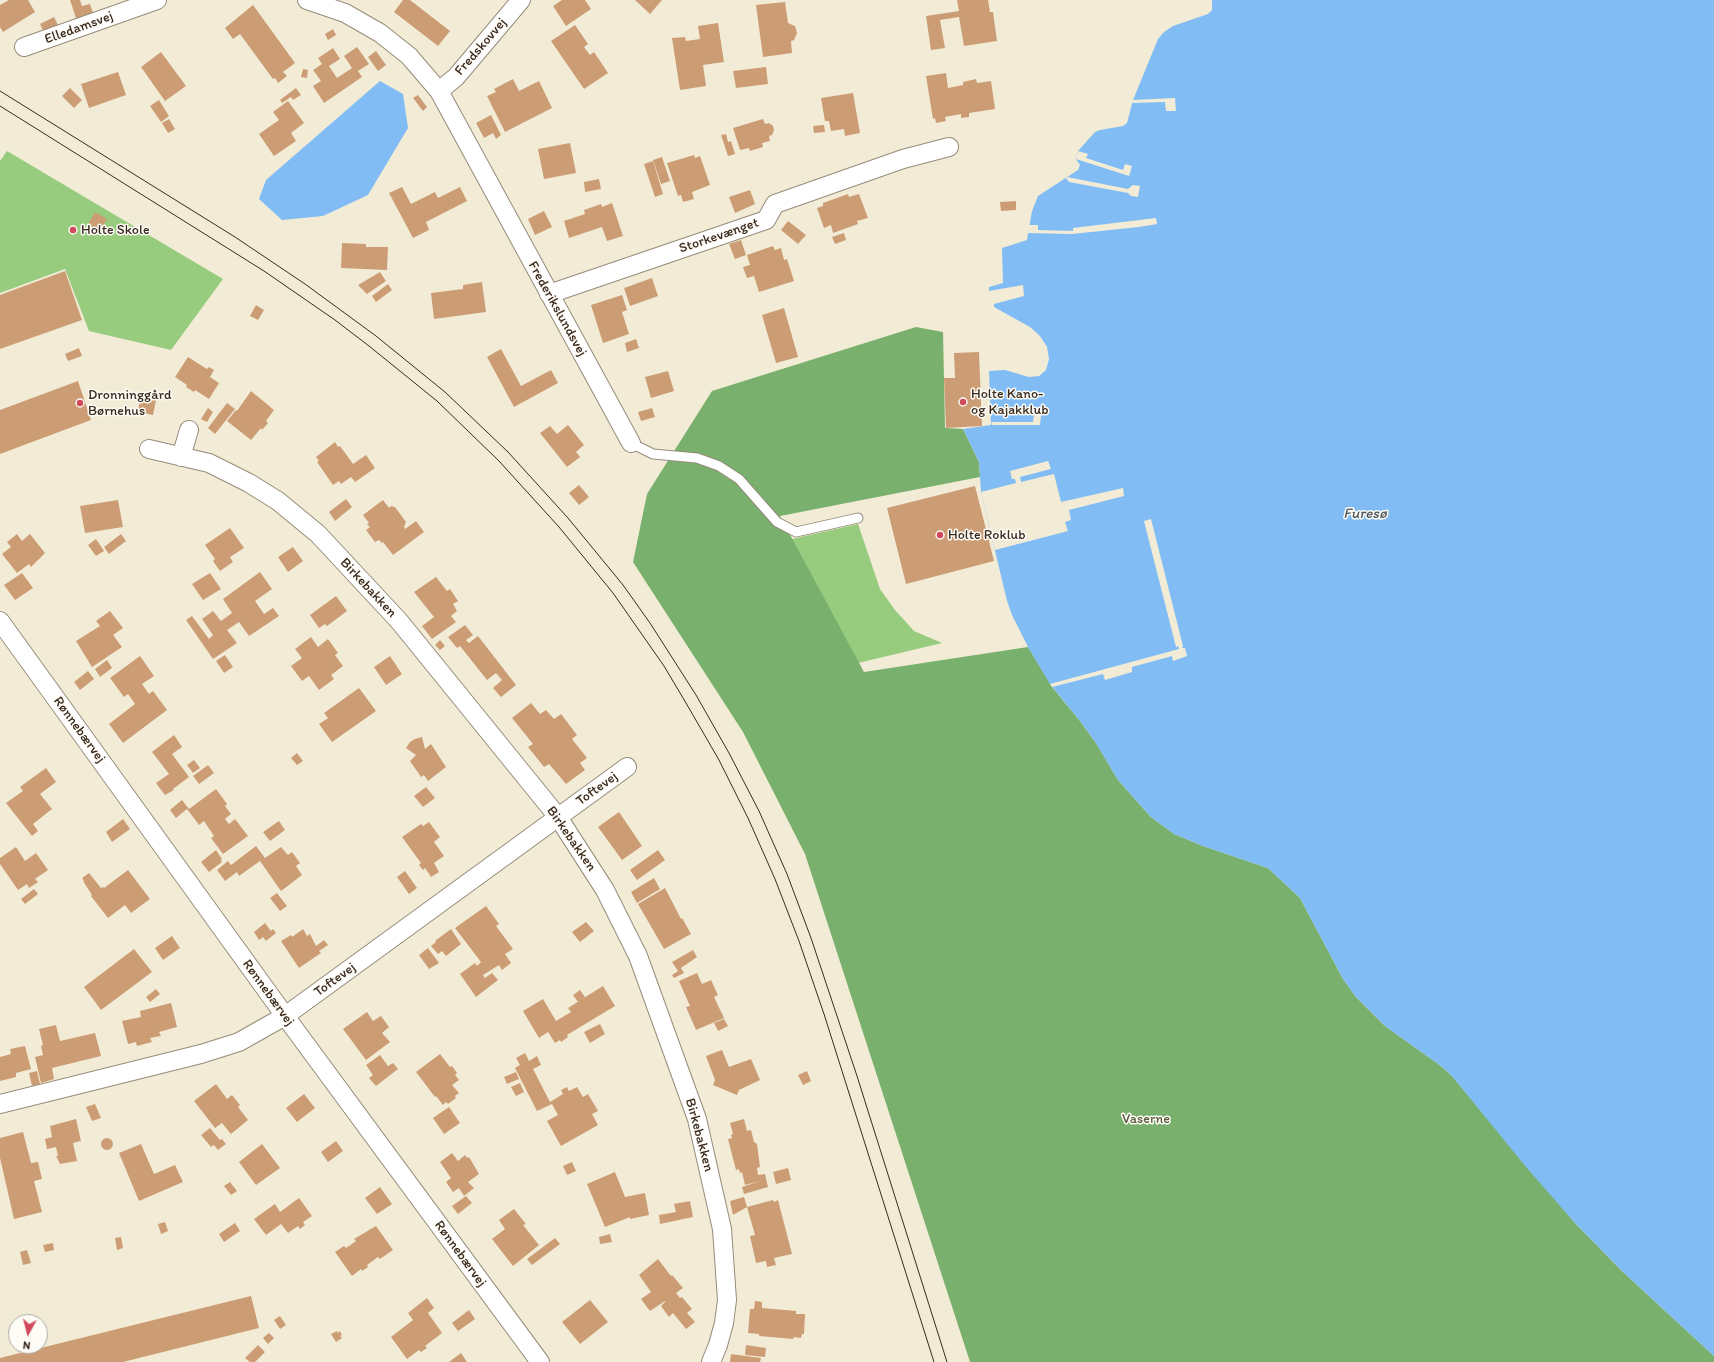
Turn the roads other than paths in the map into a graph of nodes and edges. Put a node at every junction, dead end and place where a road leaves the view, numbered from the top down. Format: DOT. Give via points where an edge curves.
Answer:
graph roads {
  1 [pos="157,0"];
  2 [pos="307,0"];
  3 [pos="521,0"];
  4 [pos="24,47"];
  5 [pos="439,91"];
  6 [pos="950,147"];
  7 [pos="549,294"];
  8 [pos="189,430"];
  9 [pos="631,443"];
  10 [pos="149,449"];
  11 [pos="181,456"];
  12 [pos="858,518"];
  13 [pos="0,621"];
  14 [pos="627,767"];
  15 [pos="558,818"];
  16 [pos="285,1016"];
  17 [pos="0,1104"];
  18 [pos="540,1362"];
  19 [pos="711,1362"];
  1 -- 4 [label="street, Elledamsvej"];
  2 -- 5 [label="street, Frederikslundsvej" via="345,13 380,33 409,56"];
  3 -- 5 [label="street, Fredskovvej" via="456,77"];
  5 -- 7 [label="street, Frederikslundsvej"];
  6 -- 7 [label="street, Storkevænget" via="903,159 775,204 766,220"];
  7 -- 9 [label="street, Frederikslundsvej"];
  8 -- 11 [label="street"];
  9 -- 12 [label="lane, Frederikslundsvej" via="653,454 697,458 719,466 739,479 777,522 796,532"];
  10 -- 11 [label="street, Birkebakken"];
  11 -- 15 [label="street, Birkebakken" via="209,463 249,483 278,500 318,534 399,621"];
  13 -- 16 [label="street, Rønnebærvej"];
  14 -- 15 [label="street, Toftevej"];
  15 -- 16 [label="street, Toftevej"];
  15 -- 19 [label="street, Birkebakken" via="606,890 638,956 697,1119 722,1229 726,1300 724,1323"];
  16 -- 17 [label="street, Toftevej" via="239,1042 201,1054"];
  16 -- 18 [label="street, Rønnebærvej"];
}
